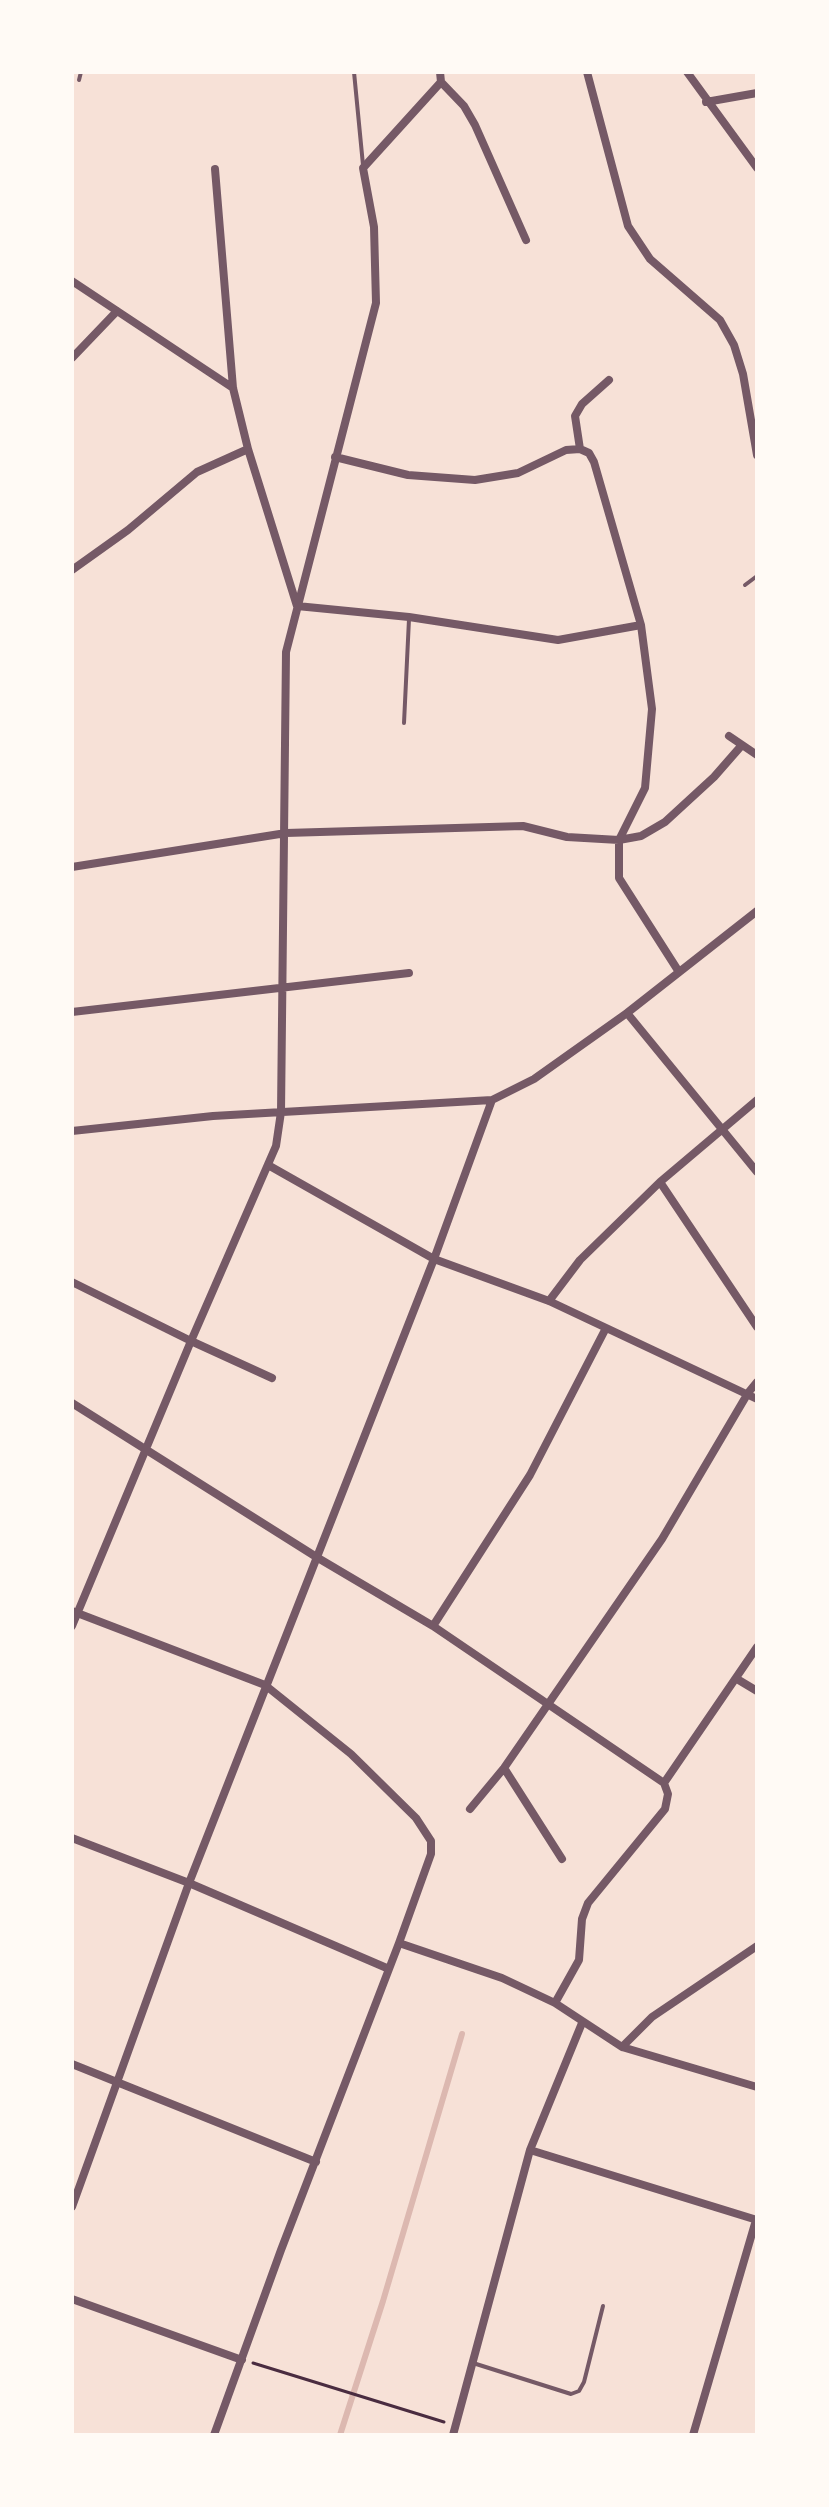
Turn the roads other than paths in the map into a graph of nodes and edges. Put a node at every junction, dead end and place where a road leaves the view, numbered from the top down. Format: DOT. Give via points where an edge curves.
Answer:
graph roads {
  1 [pos="81,72"];
  2 [pos="354,72"];
  3 [pos="440,72"];
  4 [pos="587,72"];
  5 [pos="687,72"];
  6 [pos="79,80"];
  7 [pos="441,82"];
  8 [pos="757,93"];
  9 [pos="706,102"];
  10 [pos="363,168"];
  11 [pos="757,168"];
  12 [pos="215,169"];
  13 [pos="526,240"];
  14 [pos="72,281"];
  15 [pos="117,311"];
  16 [pos="72,358"];
  17 [pos="609,380"];
  18 [pos="233,388"];
  19 [pos="248,449"];
  20 [pos="580,449"];
  21 [pos="757,455"];
  22 [pos="335,457"];
  23 [pos="72,570"];
  24 [pos="757,576"];
  25 [pos="745,585"];
  26 [pos="297,606"];
  27 [pos="409,617"];
  28 [pos="641,625"];
  29 [pos="404,723"];
  30 [pos="729,736"];
  31 [pos="742,745"];
  32 [pos="757,755"];
  33 [pos="286,833"];
  34 [pos="619,840"];
  35 [pos="72,867"];
  36 [pos="757,911"];
  37 [pos="679,972"];
  38 [pos="409,973"];
  39 [pos="282,988"];
  40 [pos="72,1012"];
  41 [pos="627,1013"];
  42 [pos="492,1100"];
  43 [pos="757,1100"];
  44 [pos="281,1112"];
  45 [pos="721,1128"];
  46 [pos="72,1131"];
  47 [pos="268,1165"];
  48 [pos="757,1172"];
  49 [pos="660,1182"];
  50 [pos="434,1259"];
  51 [pos="72,1282"];
  52 [pos="549,1301"];
  53 [pos="757,1327"];
  54 [pos="606,1328"];
  55 [pos="191,1341"];
  56 [pos="272,1378"];
  57 [pos="757,1382"];
  58 [pos="748,1393"];
  59 [pos="757,1399"];
  60 [pos="72,1403"];
  61 [pos="145,1448"];
  62 [pos="318,1558"];
  63 [pos="75,1612"];
  64 [pos="72,1626"];
  65 [pos="433,1626"];
  66 [pos="757,1647"];
  67 [pos="737,1679"];
  68 [pos="265,1685"];
  69 [pos="757,1691"];
  70 [pos="549,1703"];
  71 [pos="504,1768"];
  72 [pos="664,1783"];
  73 [pos="470,1809"];
  74 [pos="72,1838"];
  75 [pos="562,1859"];
  76 [pos="189,1883"];
  77 [pos="399,1943"];
  78 [pos="757,1946"];
  79 [pos="389,1969"];
  80 [pos="555,2003"];
  81 [pos="582,2023"];
  82 [pos="622,2047"];
  83 [pos="72,2064"];
  84 [pos="117,2081"];
  85 [pos="757,2087"];
  86 [pos="530,2150"];
  87 [pos="316,2162"];
  88 [pos="72,2207"];
  89 [pos="757,2220"];
  90 [pos="72,2299"];
  91 [pos="603,2306"];
  92 [pos="242,2360"];
  93 [pos="473,2363"];
  94 [pos="454,2430"];
  95 [pos="214,2435"];
  96 [pos="693,2435"];
  1 -- 6 [label="lane"];
  2 -- 10 [label="lane"];
  3 -- 7 [label="street"];
  4 -- 21 [label="street" via="628,226 650,259 720,320 743,374"];
  5 -- 9 [label="street"];
  7 -- 10 [label="street"];
  7 -- 13 [label="street" via="475,125"];
  8 -- 9 [label="street"];
  9 -- 11 [label="street"];
  10 -- 22 [label="street" via="374,227 376,303"];
  12 -- 18 [label="street"];
  14 -- 15 [label="street"];
  15 -- 16 [label="street"];
  15 -- 18 [label="street"];
  17 -- 20 [label="street" via="575,416"];
  18 -- 19 [label="street"];
  19 -- 23 [label="street" via="197,472"];
  19 -- 26 [label="street"];
  20 -- 22 [label="street" via="566,450 518,473 475,480 408,475"];
  20 -- 28 [label="street" via="594,462"];
  22 -- 26 [label="street"];
  24 -- 25 [label="lane"];
  26 -- 27 [label="street"];
  26 -- 33 [label="street" via="286,652"];
  27 -- 28 [label="street" via="558,640"];
  27 -- 29 [label="lane"];
  28 -- 34 [label="street" via="652,709 645,788"];
  30 -- 31 [label="street"];
  31 -- 32 [label="street"];
  31 -- 34 [label="street" via="665,822 641,836"];
  33 -- 34 [label="street" via="523,826 567,837"];
  33 -- 35 [label="street"];
  33 -- 39 [label="street"];
  34 -- 37 [label="street" via="619,878"];
  36 -- 37 [label="street"];
  37 -- 41 [label="street"];
  38 -- 39 [label="street"];
  39 -- 40 [label="street"];
  39 -- 44 [label="street"];
  41 -- 42 [label="street" via="534,1079"];
  41 -- 45 [label="street"];
  42 -- 44 [label="street"];
  42 -- 50 [label="street"];
  43 -- 45 [label="street"];
  44 -- 46 [label="street"];
  44 -- 47 [label="street"];
  45 -- 48 [label="street"];
  45 -- 49 [label="street"];
  47 -- 50 [label="street"];
  47 -- 55 [label="street"];
  49 -- 52 [label="street" via="580,1260"];
  49 -- 53 [label="street"];
  50 -- 52 [label="street"];
  50 -- 62 [label="street"];
  51 -- 55 [label="street"];
  52 -- 54 [label="street"];
  54 -- 58 [label="street"];
  54 -- 65 [label="street" via="530,1475"];
  55 -- 56 [label="street"];
  55 -- 61 [label="street"];
  57 -- 58 [label="street"];
  58 -- 59 [label="street"];
  58 -- 70 [label="street" via="662,1539"];
  60 -- 61 [label="street"];
  61 -- 62 [label="street"];
  61 -- 63 [label="street"];
  62 -- 65 [label="street"];
  62 -- 68 [label="street"];
  63 -- 64 [label="street"];
  63 -- 68 [label="street"];
  65 -- 70 [label="street"];
  66 -- 67 [label="street"];
  67 -- 69 [label="street"];
  67 -- 72 [label="street"];
  68 -- 76 [label="street"];
  68 -- 77 [label="street" via="351,1754 416,1818 431,1841"];
  70 -- 71 [label="street"];
  70 -- 72 [label="street"];
  71 -- 73 [label="street"];
  71 -- 75 [label="street"];
  72 -- 80 [label="street" via="665,1809 588,1903 579,1960"];
  74 -- 76 [label="street"];
  76 -- 79 [label="street"];
  76 -- 84 [label="street"];
  77 -- 79 [label="street"];
  77 -- 80 [label="street" via="502,1978"];
  78 -- 82 [label="street" via="652,2017"];
  79 -- 87 [label="street"];
  80 -- 81 [label="street"];
  81 -- 82 [label="street"];
  81 -- 86 [label="street"];
  82 -- 85 [label="street"];
  83 -- 84 [label="street"];
  84 -- 87 [label="street"];
  84 -- 88 [label="street"];
  86 -- 89 [label="street"];
  86 -- 93 [label="street"];
  87 -- 92 [label="street"];
  89 -- 96 [label="street"];
  90 -- 92 [label="street"];
  91 -- 93 [label="lane" via="579,2391 571,2394"];
  92 -- 95 [label="street"];
  93 -- 94 [label="street"];
}
